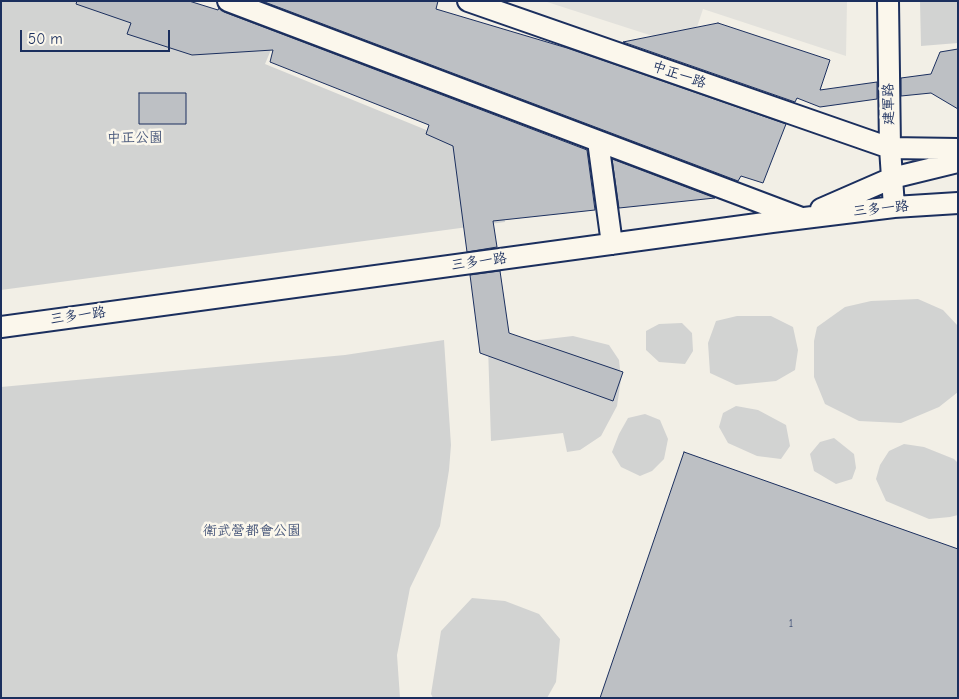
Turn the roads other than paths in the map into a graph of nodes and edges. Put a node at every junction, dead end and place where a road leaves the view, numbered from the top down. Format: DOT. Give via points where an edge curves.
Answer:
graph roads {
  1 [pos="228,1"];
  2 [pos="468,1"];
  3 [pos="888,1"];
  4 [pos="598,141"];
  5 [pos="890,148"];
  6 [pos="958,149"];
  7 [pos="958,162"];
  8 [pos="892,178"];
  9 [pos="958,204"];
  10 [pos="894,207"];
  11 [pos="801,218"];
  12 [pos="612,244"];
  13 [pos="1,327"];
  1 -- 4 [label="street"];
  2 -- 5 [label="street, 中正一路"];
  3 -- 5 [label="street, 建軍路"];
  4 -- 11 [label="street"];
  4 -- 12 [label="street"];
  5 -- 6 [label="street"];
  5 -- 8 [label="street, 建軍路"];
  7 -- 8 [label="street"];
  8 -- 10 [label="street, 建軍路"];
  8 -- 11 [label="street"];
  9 -- 10 [label="street, 三多一路"];
  10 -- 11 [label="street, 三多一路"];
  11 -- 12 [label="street, 三多一路"];
  12 -- 13 [label="street, 三多一路"];
}
